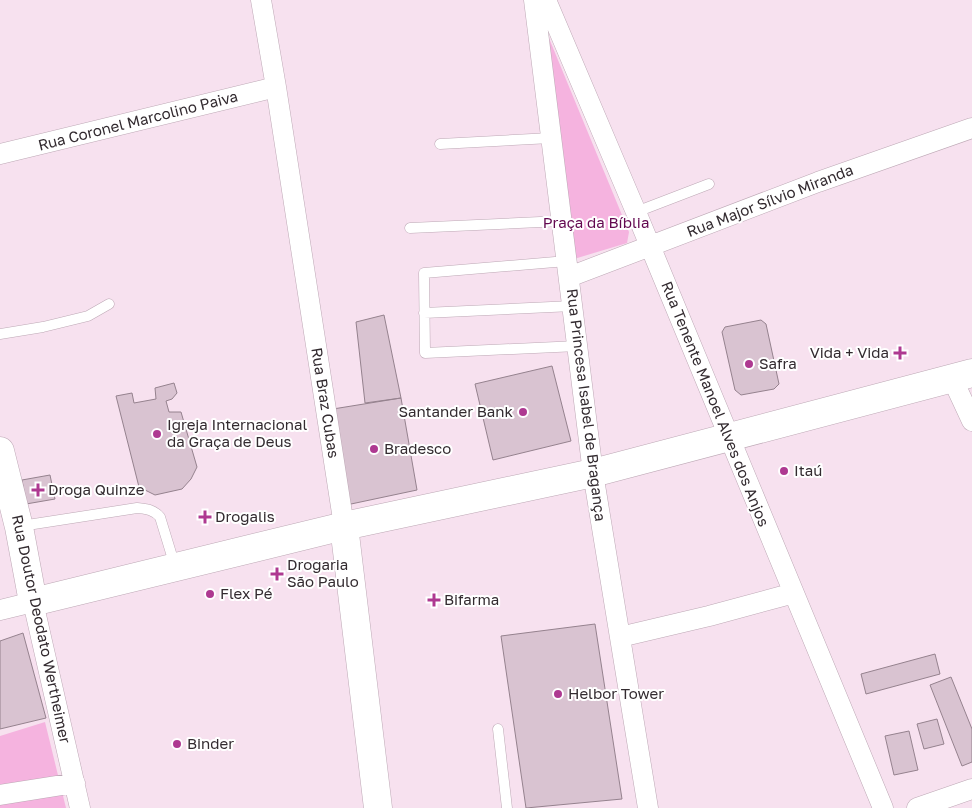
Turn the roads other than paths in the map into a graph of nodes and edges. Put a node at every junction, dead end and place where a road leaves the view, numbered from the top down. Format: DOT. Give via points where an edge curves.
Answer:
graph roads {
  1 [pos="261,0"];
  2 [pos="534,0"];
  3 [pos="546,0"];
  4 [pos="276,87"];
  5 [pos="972,128"];
  6 [pos="551,138"];
  7 [pos="440,144"];
  8 [pos="0,154"];
  9 [pos="709,184"];
  10 [pos="636,212"];
  11 [pos="562,222"];
  12 [pos="410,228"];
  13 [pos="650,246"];
  14 [pos="568,269"];
  15 [pos="109,304"];
  16 [pos="573,306"];
  17 [pos="424,313"];
  18 [pos="0,334"];
  19 [pos="578,346"];
  20 [pos="962,375"];
  21 [pos="972,421"];
  22 [pos="728,436"];
  23 [pos="0,451"];
  24 [pos="593,473"];
  25 [pos="11,518"];
  26 [pos="344,526"];
  27 [pos="175,567"];
  28 [pos="794,593"];
  29 [pos="33,602"];
  30 [pos="0,610"];
  31 [pos="620,637"];
  32 [pos="498,729"];
  33 [pos="75,783"];
  34 [pos="972,789"];
  35 [pos="0,795"];
  36 [pos="80,808"];
  37 [pos="378,808"];
  38 [pos="507,808"];
  39 [pos="648,808"];
  40 [pos="883,808"];
  41 [pos="917,808"];
  1 -- 4 [label="street, Rua Braz Cubas"];
  2 -- 6 [label="street, Rua Princesa Isabel de Bragança"];
  3 -- 10 [label="street, Rua Tenente Manoel Alves dos Anjos"];
  4 -- 8 [label="street, Rua Coronel Marcolino Paiva"];
  4 -- 26 [label="street, Rua Braz Cubas"];
  5 -- 13 [label="street, Rua Major Sílvio Miranda"];
  6 -- 7 [label="lane"];
  6 -- 11 [label="street, Rua Princesa Isabel de Bragança"];
  9 -- 10 [label="lane"];
  10 -- 13 [label="street, Rua Tenente Manoel Alves dos Anjos"];
  11 -- 12 [label="lane"];
  11 -- 14 [label="street, Rua Princesa Isabel de Bragança"];
  13 -- 14 [label="street, Rua Major Sílvio Miranda"];
  13 -- 22 [label="street, Rua Tenente Manoel Alves dos Anjos"];
  14 -- 16 [label="street, Rua Princesa Isabel de Bragança"];
  14 -- 17 [label="lane" via="424,273"];
  15 -- 18 [label="lane" via="88,316"];
  16 -- 17 [label="lane"];
  16 -- 19 [label="street, Rua Princesa Isabel de Bragança"];
  17 -- 19 [label="lane" via="425,353"];
  19 -- 24 [label="street, Rua Princesa Isabel de Bragança"];
  20 -- 21 [label="street"];
  20 -- 22 [label="main road"];
  22 -- 24 [label="main road"];
  22 -- 28 [label="street, Rua Tenente Manoel Alves dos Anjos"];
  23 -- 25 [label="main road, Rua Doutor Deodato Wertheimer"];
  24 -- 26 [label="main road"];
  24 -- 31 [label="street, Rua Princesa Isabel de Bragança"];
  25 -- 27 [label="lane" via="137,508 155,511 163,524"];
  25 -- 29 [label="main road, Rua Doutor Deodato Wertheimer"];
  26 -- 27 [label="main road"];
  26 -- 37 [label="main road, Rua Braz Cubas"];
  27 -- 29 [label="main road"];
  28 -- 31 [label="street"];
  28 -- 40 [label="street, Rua Tenente Manoel Alves dos Anjos"];
  29 -- 30 [label="street"];
  29 -- 33 [label="street, Rua Doutor Deodato Wertheimer"];
  31 -- 39 [label="street, Rua Princesa Isabel de Bragança"];
  32 -- 38 [label="lane"];
  33 -- 35 [label="street"];
  33 -- 36 [label="street, Rua Doutor Deodato Wertheimer"];
  34 -- 41 [label="street"];
}
